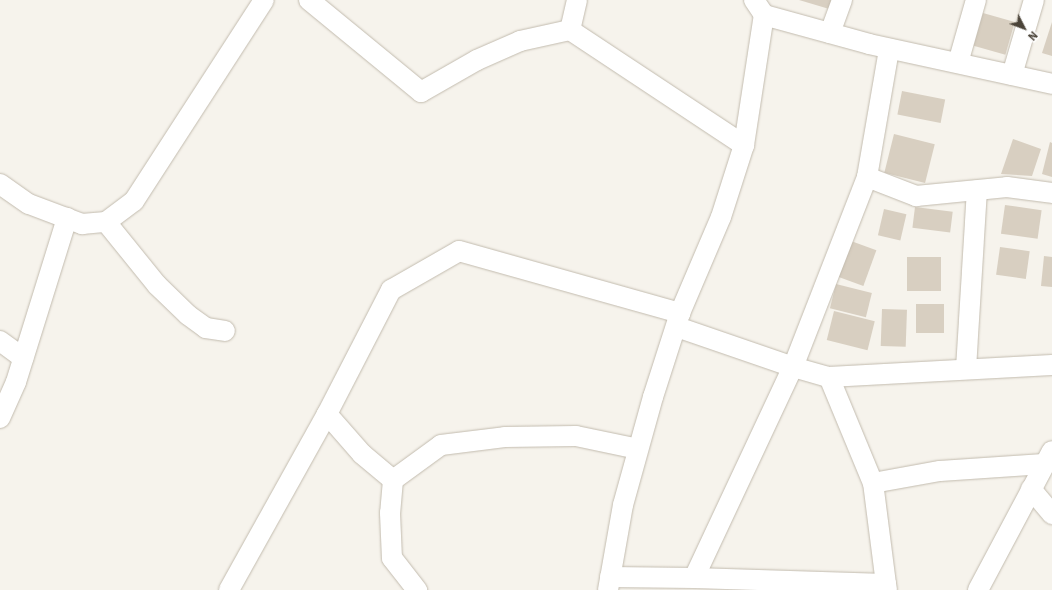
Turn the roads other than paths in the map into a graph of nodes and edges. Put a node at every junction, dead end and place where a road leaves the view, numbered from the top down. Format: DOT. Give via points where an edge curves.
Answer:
graph roads {
  1 [pos="264,0"];
  2 [pos="308,0"];
  3 [pos="577,0"];
  4 [pos="842,0"];
  5 [pos="976,0"];
  6 [pos="1034,0"];
  7 [pos="759,7"];
  8 [pos="570,30"];
  9 [pos="830,33"];
  10 [pos="889,49"];
  11 [pos="958,64"];
  12 [pos="1012,75"];
  13 [pos="1052,84"];
  14 [pos="744,145"];
  15 [pos="867,177"];
  16 [pos="0,184"];
  17 [pos="977,190"];
  18 [pos="1052,193"];
  19 [pos="67,218"];
  20 [pos="106,222"];
  21 [pos="678,320"];
  22 [pos="225,331"];
  23 [pos="0,341"];
  24 [pos="23,358"];
  25 [pos="1052,365"];
  26 [pos="793,367"];
  27 [pos="966,369"];
  28 [pos="829,377"];
  29 [pos="327,414"];
  30 [pos="0,418"];
  31 [pos="638,449"];
  32 [pos="1048,457"];
  33 [pos="393,480"];
  34 [pos="873,483"];
  35 [pos="1031,489"];
  36 [pos="1052,514"];
  37 [pos="694,578"];
  38 [pos="609,583"];
  39 [pos="740,585"];
  40 [pos="886,587"];
  41 [pos="229,590"];
  42 [pos="417,590"];
  43 [pos="978,590"];
  1 -- 20 [label="street" via="134,201"];
  2 -- 8 [label="street" via="420,92 477,60 520,42"];
  3 -- 8 [label="street"];
  4 -- 9 [label="street"];
  5 -- 11 [label="street"];
  6 -- 12 [label="street"];
  7 -- 9 [label="street"];
  7 -- 14 [label="street"];
  8 -- 14 [label="street"];
  9 -- 10 [label="street"];
  10 -- 11 [label="street"];
  10 -- 15 [label="street"];
  11 -- 12 [label="street"];
  12 -- 13 [label="street"];
  14 -- 21 [label="street" via="721,217"];
  15 -- 17 [label="street" via="916,196"];
  15 -- 26 [label="street"];
  16 -- 19 [label="street" via="29,204"];
  17 -- 18 [label="street" via="1007,187"];
  17 -- 27 [label="street"];
  19 -- 20 [label="street" via="82,224"];
  19 -- 24 [label="street"];
  20 -- 22 [label="street" via="157,285 188,315 206,328"];
  21 -- 26 [label="street"];
  21 -- 29 [label="street" via="459,251 391,290"];
  21 -- 31 [label="street"];
  23 -- 24 [label="street"];
  24 -- 30 [label="street" via="16,382"];
  25 -- 27 [label="street"];
  26 -- 28 [label="street"];
  26 -- 37 [label="street"];
  27 -- 28 [label="street"];
  28 -- 34 [label="street"];
  29 -- 33 [label="street" via="362,454"];
  29 -- 41 [label="street"];
  31 -- 33 [label="street" via="576,436 505,437 441,445"];
  31 -- 38 [label="street" via="623,505"];
  32 -- 34 [label="street" via="940,471"];
  32 -- 35 [label="street"];
  33 -- 42 [label="street" via="390,512 392,558"];
  34 -- 40 [label="street"];
  35 -- 36 [label="street"];
  35 -- 43 [label="street"];
  37 -- 38 [label="street"];
  37 -- 39 [label="street"];
  39 -- 40 [label="street"];
}
